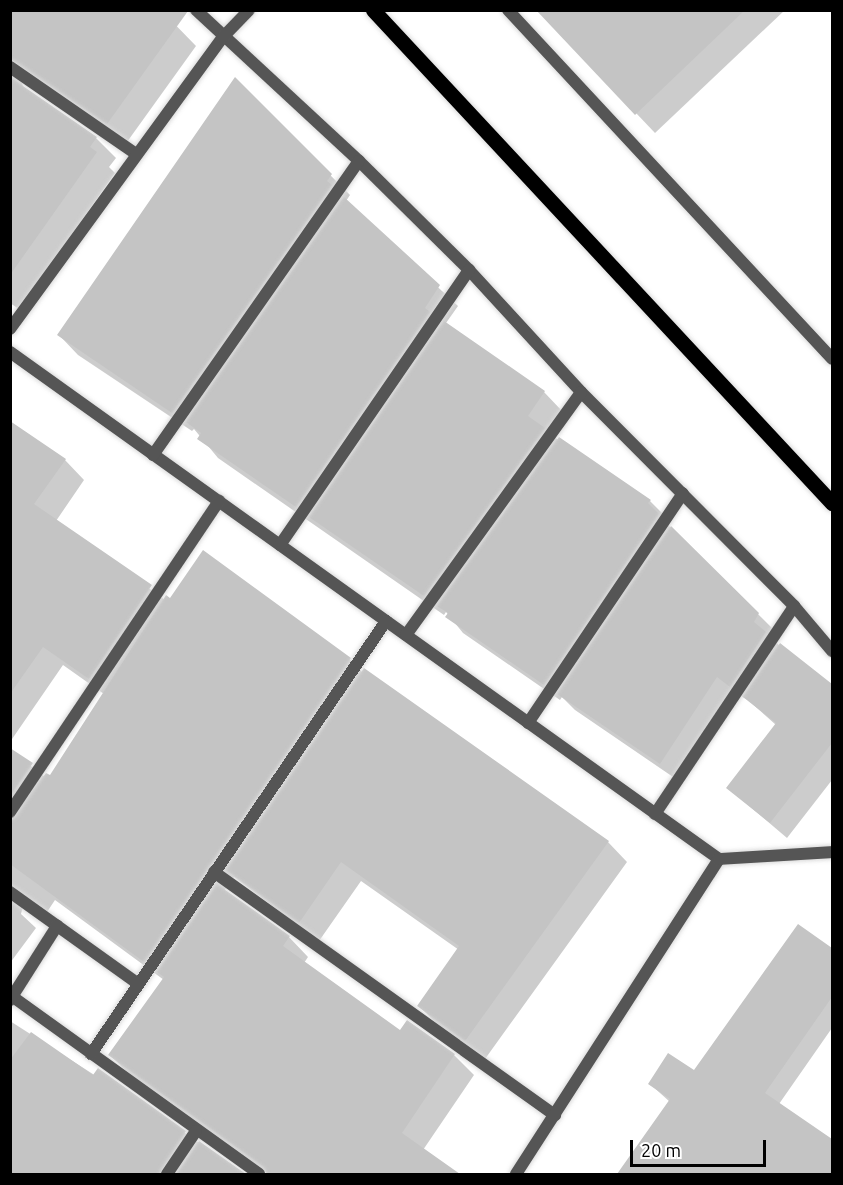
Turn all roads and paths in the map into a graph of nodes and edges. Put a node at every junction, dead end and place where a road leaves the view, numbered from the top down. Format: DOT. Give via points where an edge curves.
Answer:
graph roads {
  1 [pos="196,10"];
  2 [pos="249,10"];
  3 [pos="374,10"];
  4 [pos="508,10"];
  5 [pos="223,37"];
  6 [pos="10,67"];
  7 [pos="136,154"];
  8 [pos="359,161"];
  9 [pos="469,270"];
  10 [pos="10,329"];
  11 [pos="10,352"];
  12 [pos="832,358"];
  13 [pos="580,392"];
  14 [pos="153,455"];
  15 [pos="683,493"];
  16 [pos="219,501"];
  17 [pos="832,502"];
  18 [pos="280,545"];
  19 [pos="794,606"];
  20 [pos="386,621"];
  21 [pos="405,635"];
  22 [pos="832,651"];
  23 [pos="528,723"];
  24 [pos="10,812"];
  25 [pos="655,814"];
  26 [pos="832,852"];
  27 [pos="719,859"];
  28 [pos="214,873"];
  29 [pos="10,892"];
  30 [pos="57,926"];
  31 [pos="137,983"];
  32 [pos="11,999"];
  33 [pos="91,1054"];
  34 [pos="555,1115"];
  35 [pos="196,1131"];
  36 [pos="167,1174"];
  37 [pos="259,1174"];
  38 [pos="516,1174"];
  1 -- 5 [label="street"];
  2 -- 5 [label="street"];
  3 -- 17 [label="main road"];
  4 -- 12 [label="street"];
  5 -- 7 [label="street"];
  5 -- 8 [label="street"];
  6 -- 7 [label="street"];
  7 -- 10 [label="street"];
  8 -- 9 [label="street"];
  8 -- 14 [label="street"];
  9 -- 13 [label="street"];
  9 -- 18 [label="street"];
  11 -- 14 [label="street"];
  13 -- 15 [label="street"];
  13 -- 21 [label="street"];
  14 -- 16 [label="street"];
  15 -- 19 [label="street"];
  15 -- 23 [label="street"];
  16 -- 18 [label="street"];
  16 -- 24 [label="street"];
  18 -- 20 [label="street"];
  19 -- 22 [label="street"];
  19 -- 25 [label="street"];
  20 -- 21 [label="street"];
  20 -- 28 [label="street"];
  21 -- 23 [label="street"];
  23 -- 25 [label="street"];
  25 -- 27 [label="street"];
  26 -- 27 [label="street"];
  27 -- 34 [label="street"];
  28 -- 31 [label="street"];
  28 -- 34 [label="street"];
  29 -- 30 [label="street"];
  30 -- 31 [label="street"];
  30 -- 32 [label="street"];
  31 -- 33 [label="street"];
  32 -- 33 [label="street"];
  33 -- 35 [label="street"];
  34 -- 38 [label="street"];
  35 -- 36 [label="street"];
  35 -- 37 [label="street"];
}
